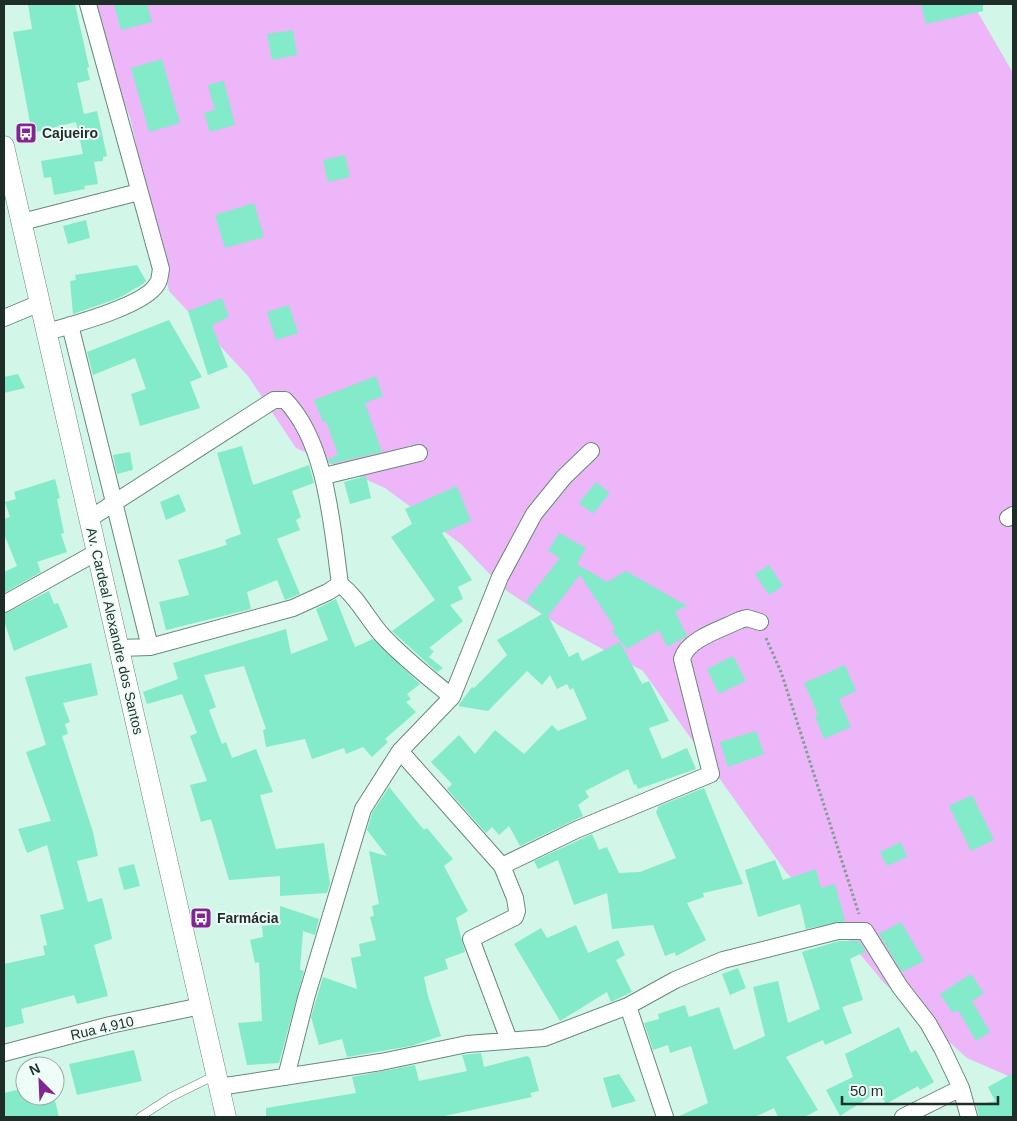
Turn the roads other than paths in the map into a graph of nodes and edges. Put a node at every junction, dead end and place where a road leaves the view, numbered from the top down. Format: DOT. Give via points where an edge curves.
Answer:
graph roads {
  1 [pos="88,4"];
  2 [pos="5,155"];
  3 [pos="138,192"];
  4 [pos="22,222"];
  5 [pos="40,304"];
  6 [pos="4,318"];
  7 [pos="70,326"];
  8 [pos="46,332"];
  9 [pos="591,451"];
  10 [pos="419,453"];
  11 [pos="324,476"];
  12 [pos="114,504"];
  13 [pos="89,519"];
  14 [pos="97,552"];
  15 [pos="340,584"];
  16 [pos="4,604"];
  17 [pos="760,622"];
  18 [pos="150,647"];
  19 [pos="119,648"];
  20 [pos="452,696"];
  21 [pos="400,751"];
  22 [pos="502,866"];
  23 [pos="201,1006"];
  24 [pos="628,1006"];
  25 [pos="508,1040"];
  26 [pos="4,1053"];
  27 [pos="286,1077"];
  28 [pos="218,1081"];
  29 [pos="961,1088"];
  30 [pos="140,1117"];
  31 [pos="226,1117"];
  32 [pos="665,1117"];
  33 [pos="903,1117"];
  34 [pos="969,1117"];
  1 -- 3 [label="street"];
  2 -- 4 [label="street, Av. Cardeal Alexandre dos Santos"];
  3 -- 4 [label="street"];
  3 -- 7 [label="street" via="161,269 158,284 114,312"];
  4 -- 5 [label="street, Av. Cardeal Alexandre dos Santos"];
  5 -- 6 [label="street"];
  5 -- 8 [label="street, Av. Cardeal Alexandre dos Santos"];
  7 -- 8 [label="street"];
  7 -- 12 [label="street"];
  8 -- 13 [label="street, Av. Cardeal Alexandre dos Santos"];
  9 -- 20 [label="street" via="564,477 534,514 500,577"];
  10 -- 11 [label="street"];
  11 -- 12 [label="street" via="296,410 280,399"];
  11 -- 15 [label="street"];
  12 -- 13 [label="street"];
  12 -- 18 [label="street"];
  13 -- 14 [label="street, Av. Cardeal Alexandre dos Santos"];
  14 -- 16 [label="street"];
  14 -- 19 [label="street, Av. Cardeal Alexandre dos Santos"];
  15 -- 18 [label="street" via="293,608"];
  15 -- 20 [label="street" via="352,593 380,633 401,654"];
  17 -- 22 [label="street" via="747,618 740,620 684,652 682,659 711,774 576,830"];
  18 -- 19 [label="street"];
  19 -- 23 [label="street, Av. Cardeal Alexandre dos Santos"];
  20 -- 21 [label="street"];
  21 -- 22 [label="street"];
  21 -- 27 [label="street" via="363,809 308,988"];
  22 -- 25 [label="street" via="518,911 515,917 472,940"];
  23 -- 26 [label="street, Rua 4.910" via="110,1025"];
  23 -- 28 [label="street, Av. Cardeal Alexandre dos Santos"];
  24 -- 25 [label="street" via="544,1038"];
  24 -- 29 [label="street" via="675,980 723,960 838,931 865,931 900,987 928,1023"];
  24 -- 32 [label="street"];
  25 -- 27 [label="street" via="467,1044"];
  27 -- 28 [label="street"];
  28 -- 30 [label="lane" via="171,1097"];
  28 -- 31 [label="street, Av. Cardeal Alexandre dos Santos"];
  29 -- 33 [label="street"];
  29 -- 34 [label="street"];
}
